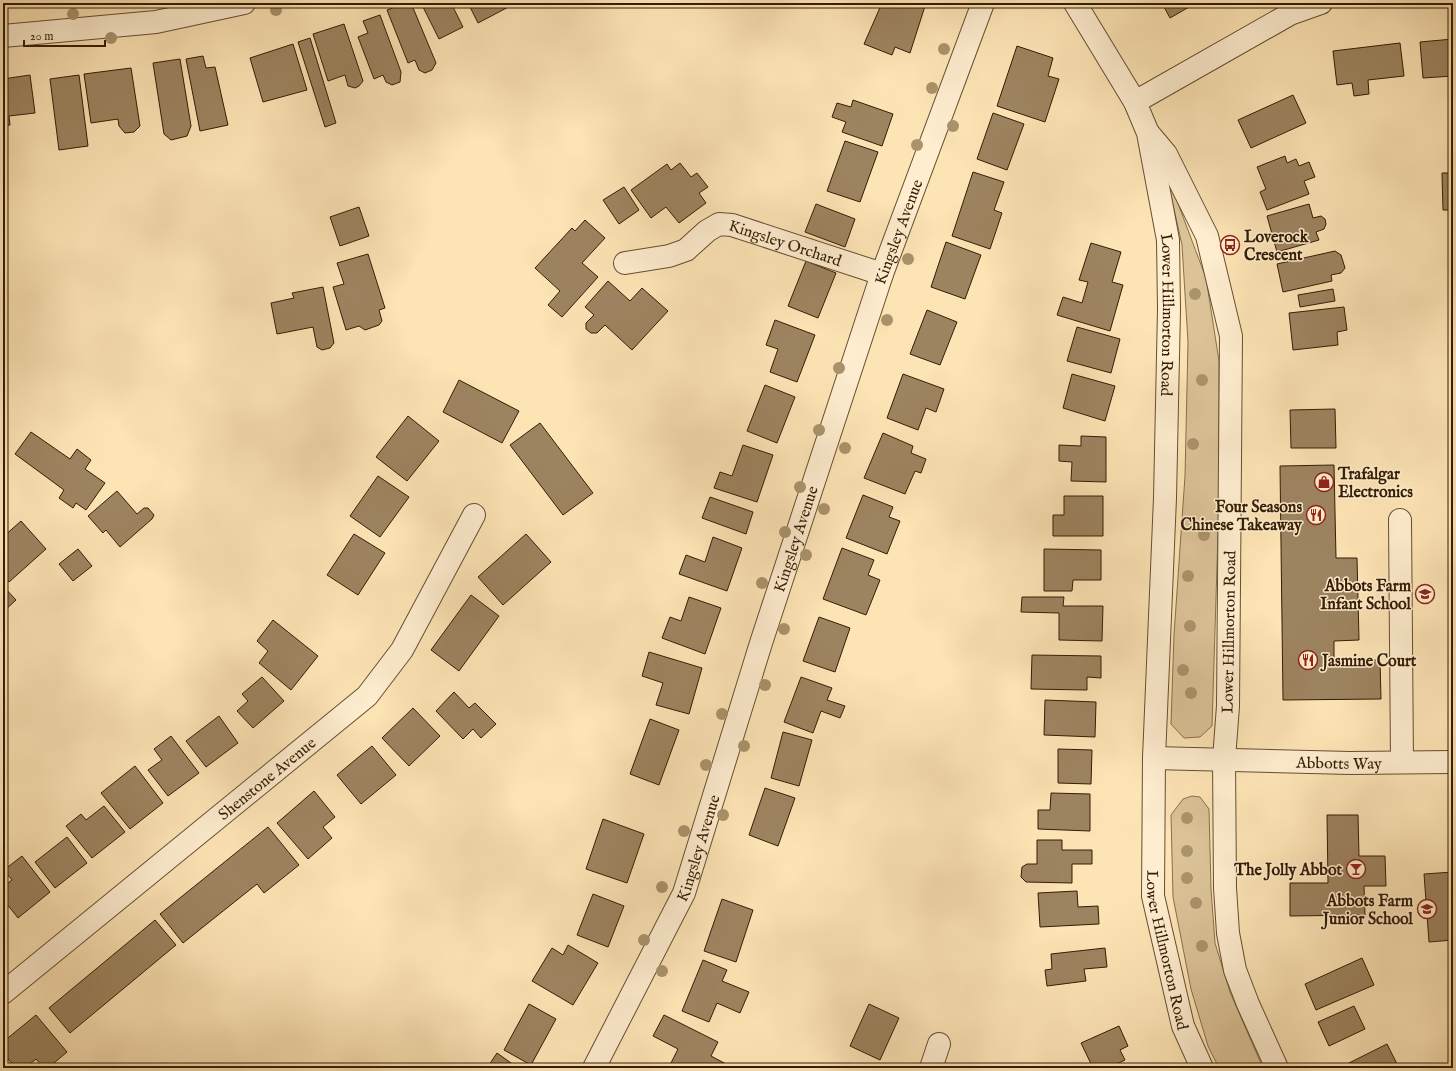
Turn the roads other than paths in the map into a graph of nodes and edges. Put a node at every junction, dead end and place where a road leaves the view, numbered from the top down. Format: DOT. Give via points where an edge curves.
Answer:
graph roads {
  1 [pos="244,3"];
  2 [pos="983,3"];
  3 [pos="1074,3"];
  4 [pos="1321,3"];
  5 [pos="3,36"];
  6 [pos="1135,102"];
  7 [pos="1148,133"];
  8 [pos="625,263"];
  9 [pos="882,274"];
  10 [pos="474,515"];
  11 [pos="1400,520"];
  12 [pos="1154,758"];
  13 [pos="1224,759"];
  14 [pos="1411,762"];
  15 [pos="1453,762"];
  16 [pos="3,993"];
  17 [pos="939,1044"];
  18 [pos="594,1068"];
  19 [pos="931,1068"];
  20 [pos="1202,1068"];
  21 [pos="1278,1068"];
  1 -- 5 [label="street" via="156,22"];
  2 -- 9 [label="street, Kingsley Avenue"];
  3 -- 6 [label="street, Lower Hillmorton Road"];
  4 -- 6 [label="street" via="1290,14"];
  6 -- 7 [label="street, Lower Hillmorton Road"];
  7 -- 12 [label="street, Lower Hillmorton Road" via="1168,240 1169,309 1165,498"];
  7 -- 13 [label="street, Lower Hillmorton Road" via="1166,154 1207,236 1231,336 1228,706"];
  8 -- 9 [label="street, Kingsley Orchard" via="669,256 686,250 707,230 719,224 732,225"];
  9 -- 18 [label="street, Kingsley Avenue" via="760,643 684,893"];
  10 -- 16 [label="street, Shenstone Avenue" via="402,650 367,696"];
  11 -- 14 [label="street"];
  12 -- 13 [label="street, Abbotts Way"];
  12 -- 20 [label="street, Lower Hillmorton Road" via="1153,896 1183,1026"];
  13 -- 14 [label="street, Abbotts Way"];
  13 -- 21 [label="street, Lower Hillmorton Road" via="1228,933 1235,970"];
  14 -- 15 [label="street, Abbotts Way"];
  17 -- 19 [label="street"];
}
